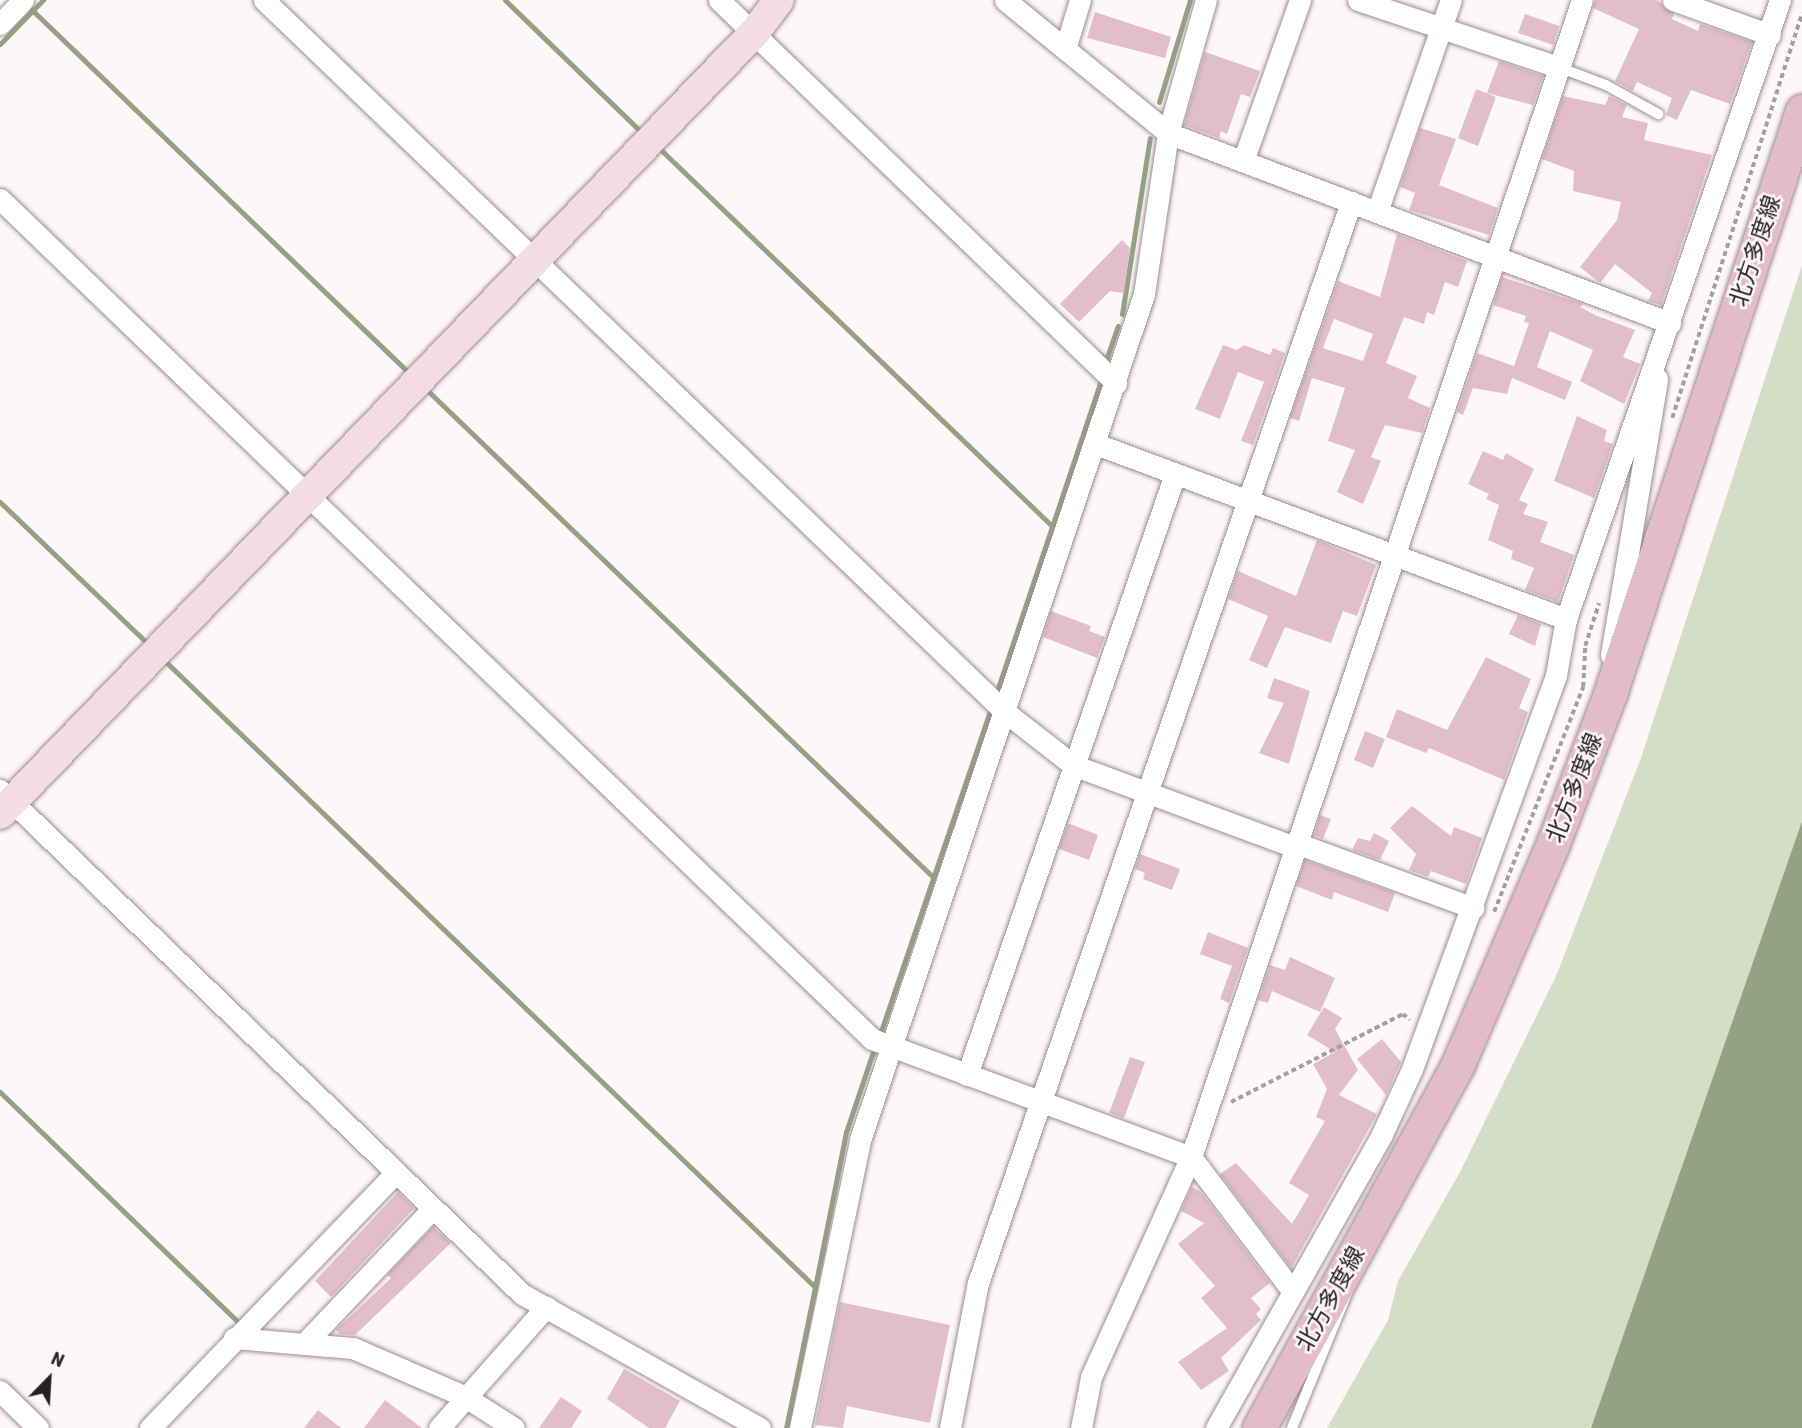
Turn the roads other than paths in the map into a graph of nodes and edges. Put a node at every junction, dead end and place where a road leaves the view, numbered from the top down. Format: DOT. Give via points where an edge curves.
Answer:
graph roads {
  1 [pos="23,0"];
  2 [pos="264,0"];
  3 [pos="719,0"];
  4 [pos="779,0"];
  5 [pos="1005,0"];
  6 [pos="1080,0"];
  7 [pos="1206,0"];
  8 [pos="1300,0"];
  9 [pos="1358,0"];
  10 [pos="1451,0"];
  11 [pos="1582,0"];
  12 [pos="1673,0"];
  13 [pos="1780,0"];
  14 [pos="0,24"];
  15 [pos="1441,27"];
  16 [pos="754,33"];
  17 [pos="1770,35"];
  18 [pos="1065,49"];
  19 [pos="1558,67"];
  20 [pos="1802,111"];
  21 [pos="1658,114"];
  22 [pos="1168,133"];
  23 [pos="1243,161"];
  24 [pos="0,199"];
  25 [pos="1351,202"];
  26 [pos="1377,212"];
  27 [pos="1495,257"];
  28 [pos="535,260"];
  29 [pos="1670,323"];
  30 [pos="1116,383"];
  31 [pos="1096,444"];
  32 [pos="1175,474"];
  33 [pos="307,495"];
  34 [pos="1247,500"];
  35 [pos="1395,555"];
  36 [pos="1566,619"];
  37 [pos="1610,694"];
  38 [pos="1005,712"];
  39 [pos="1073,765"];
  40 [pos="1146,792"];
  41 [pos="4,802"];
  42 [pos="1296,845"];
  43 [pos="1484,911"];
  44 [pos="890,1046"];
  45 [pos="967,1075"];
  46 [pos="1041,1102"];
  47 [pos="1191,1157"];
  48 [pos="396,1172"];
  49 [pos="433,1208"];
  50 [pos="1350,1266"];
  51 [pos="1293,1292"];
  52 [pos="546,1307"];
  53 [pos="234,1338"];
  54 [pos="304,1344"];
  55 [pos="0,1391"];
  56 [pos="464,1396"];
  57 [pos="38,1428"];
  58 [pos="150,1428"];
  59 [pos="439,1428"];
  60 [pos="514,1428"];
  61 [pos="760,1428"];
  62 [pos="800,1428"];
  63 [pos="950,1428"];
  64 [pos="1081,1428"];
  65 [pos="1216,1428"];
  66 [pos="1259,1428"];
  67 [pos="1292,1428"];
  1 -- 14 [label="street"];
  2 -- 28 [label="street"];
  3 -- 16 [label="street"];
  4 -- 16 [label="street"];
  5 -- 18 [label="street"];
  6 -- 18 [label="street"];
  7 -- 22 [label="street"];
  8 -- 23 [label="street"];
  9 -- 15 [label="street"];
  10 -- 15 [label="street"];
  11 -- 19 [label="street"];
  12 -- 17 [label="street"];
  13 -- 17 [label="street"];
  15 -- 19 [label="street"];
  15 -- 26 [label="street"];
  16 -- 28 [label="street"];
  16 -- 30 [label="street"];
  17 -- 29 [label="street"];
  18 -- 22 [label="street"];
  19 -- 21 [label="lane" via="1606,85"];
  19 -- 27 [label="street"];
  20 -- 37 [label="main road, 北方多度線"];
  22 -- 23 [label="street"];
  22 -- 30 [label="street" via="1144,294"];
  23 -- 25 [label="street"];
  24 -- 33 [label="street"];
  25 -- 26 [label="street"];
  25 -- 34 [label="street"];
  26 -- 27 [label="street"];
  27 -- 29 [label="street"];
  27 -- 35 [label="street"];
  28 -- 33 [label="street"];
  28 -- 38 [label="street"];
  29 -- 36 [label="street"];
  29 -- 37 [label="street" via="1638,481 1612,642"];
  30 -- 31 [label="street"];
  31 -- 32 [label="street"];
  31 -- 38 [label="street"];
  32 -- 34 [label="street"];
  32 -- 39 [label="street"];
  33 -- 41 [label="street"];
  33 -- 44 [label="street" via="872,1039"];
  34 -- 35 [label="street"];
  34 -- 40 [label="street"];
  35 -- 36 [label="street"];
  35 -- 42 [label="street"];
  36 -- 43 [label="street" via="1556,675"];
  37 -- 50 [label="main road, 北方多度線" via="1500,972 1458,1064"];
  38 -- 39 [label="street"];
  38 -- 44 [label="street"];
  39 -- 40 [label="street"];
  39 -- 45 [label="street"];
  40 -- 42 [label="street"];
  40 -- 46 [label="street"];
  41 -- 48 [label="street"];
  42 -- 43 [label="street"];
  42 -- 47 [label="street"];
  43 -- 51 [label="street" via="1427,1027 1382,1134"];
  44 -- 45 [label="street"];
  44 -- 62 [label="street" via="860,1140"];
  45 -- 46 [label="street"];
  46 -- 47 [label="street"];
  46 -- 63 [label="street" via="978,1283"];
  47 -- 51 [label="street"];
  47 -- 64 [label="street" via="1091,1377"];
  48 -- 49 [label="street"];
  48 -- 53 [label="street"];
  49 -- 52 [label="street" via="522,1294"];
  49 -- 54 [label="street"];
  50 -- 66 [label="main road, 北方多度線"];
  50 -- 67 [label="lane" via="1346,1303"];
  51 -- 65 [label="street"];
  52 -- 56 [label="street"];
  52 -- 61 [label="street"];
  53 -- 54 [label="street"];
  53 -- 58 [label="street"];
  54 -- 56 [label="street" via="353,1348"];
  55 -- 57 [label="street"];
  56 -- 59 [label="street"];
  56 -- 60 [label="street"];
}
